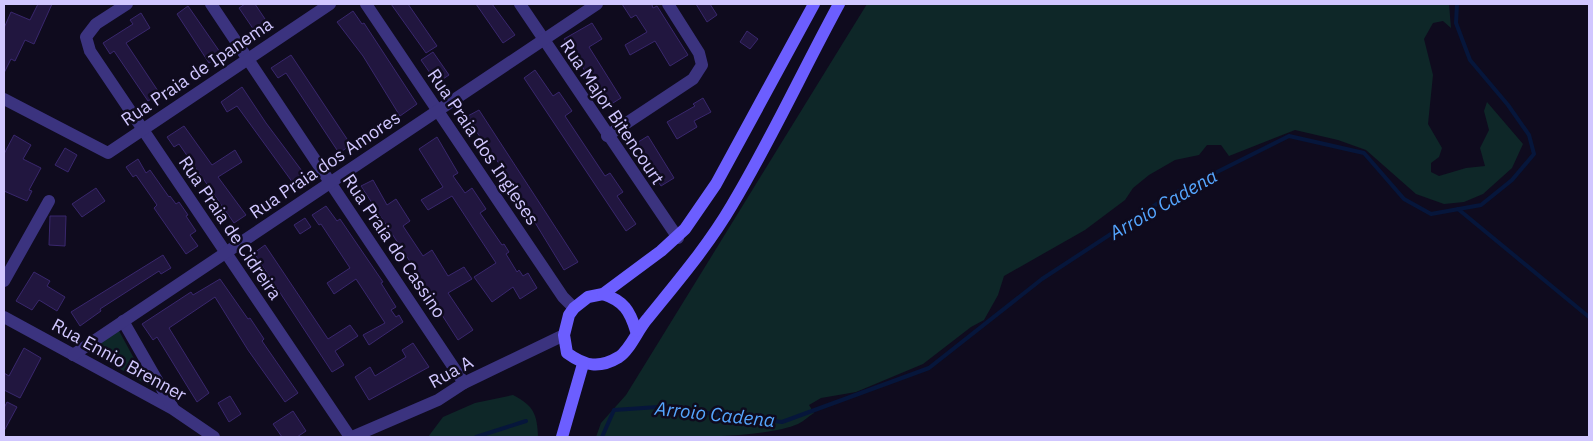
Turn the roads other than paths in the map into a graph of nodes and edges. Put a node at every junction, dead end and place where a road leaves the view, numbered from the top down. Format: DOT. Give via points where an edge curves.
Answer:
graph roads {
  1 [pos="127,4"];
  2 [pos="211,4"];
  3 [pos="330,4"];
  4 [pos="366,4"];
  5 [pos="520,4"];
  6 [pos="596,4"];
  7 [pos="668,4"];
  8 [pos="814,4"];
  9 [pos="839,4"];
  10 [pos="543,39"];
  11 [pos="248,59"];
  12 [pos="4,99"];
  13 [pos="438,110"];
  14 [pos="143,130"];
  15 [pos="607,136"];
  16 [pos="330,182"];
  17 [pos="49,201"];
  18 [pos="678,238"];
  19 [pos="225,253"];
  20 [pos="4,281"];
  21 [pos="603,294"];
  22 [pos="574,308"];
  23 [pos="4,317"];
  24 [pos="123,321"];
  25 [pos="636,331"];
  26 [pos="564,335"];
  27 [pos="73,355"];
  28 [pos="583,364"];
  29 [pos="464,383"];
  30 [pos="173,409"];
  31 [pos="214,437"];
  32 [pos="351,437"];
  33 [pos="562,437"];
  1 -- 14 [label="street, Rua Praia de Cidreira" via="96,24 86,36 90,51"];
  2 -- 11 [label="street, Rua Praia do Cassino"];
  3 -- 11 [label="street, Rua Praia de Ipanema"];
  4 -- 13 [label="street, Rua Praia dos Ingleses"];
  5 -- 10 [label="street, Rua Major Bitencourt"];
  6 -- 10 [label="street, Rua Praia dos Amores"];
  7 -- 15 [label="street" via="699,53 702,65 693,79"];
  8 -- 18 [label="main road" via="716,184"];
  9 -- 25 [label="main road" via="732,206 684,273"];
  10 -- 13 [label="street, Rua Praia dos Amores"];
  10 -- 15 [label="street, Rua Major Bitencourt"];
  11 -- 14 [label="street, Rua Praia de Ipanema"];
  11 -- 16 [label="street, Rua Praia do Cassino"];
  12 -- 14 [label="street, Rua Praia de Ipanema" via="108,153"];
  13 -- 16 [label="street, Rua Praia dos Amores"];
  13 -- 22 [label="street, Rua Praia dos Ingleses" via="563,297"];
  14 -- 19 [label="street, Rua Praia de Cidreira"];
  15 -- 18 [label="street, Rua Major Bitencourt"];
  16 -- 19 [label="street, Rua Praia dos Amores"];
  16 -- 29 [label="street, Rua Praia do Cassino"];
  17 -- 20 [label="street"];
  18 -- 21 [label="main road"];
  19 -- 24 [label="street, Rua Praia dos Amores"];
  19 -- 32 [label="street, Rua Praia de Cidreira"];
  21 -- 22 [label="main road" via="588,297"];
  21 -- 25 [label="main road" via="628,308"];
  22 -- 26 [label="main road"];
  23 -- 27 [label="street, Rua Ennio Brenner"];
  24 -- 27 [label="street, Rua Praia dos Amores"];
  24 -- 30 [label="street"];
  25 -- 28 [label="main road" via="621,356 604,365"];
  26 -- 28 [label="main road" via="567,353"];
  26 -- 29 [label="street, Rua A"];
  27 -- 30 [label="street, Rua Ennio Brenner"];
  28 -- 33 [label="main road"];
  29 -- 32 [label="street, Rua A" via="438,400"];
  30 -- 31 [label="street, Rua Ennio Brenner"];
}
